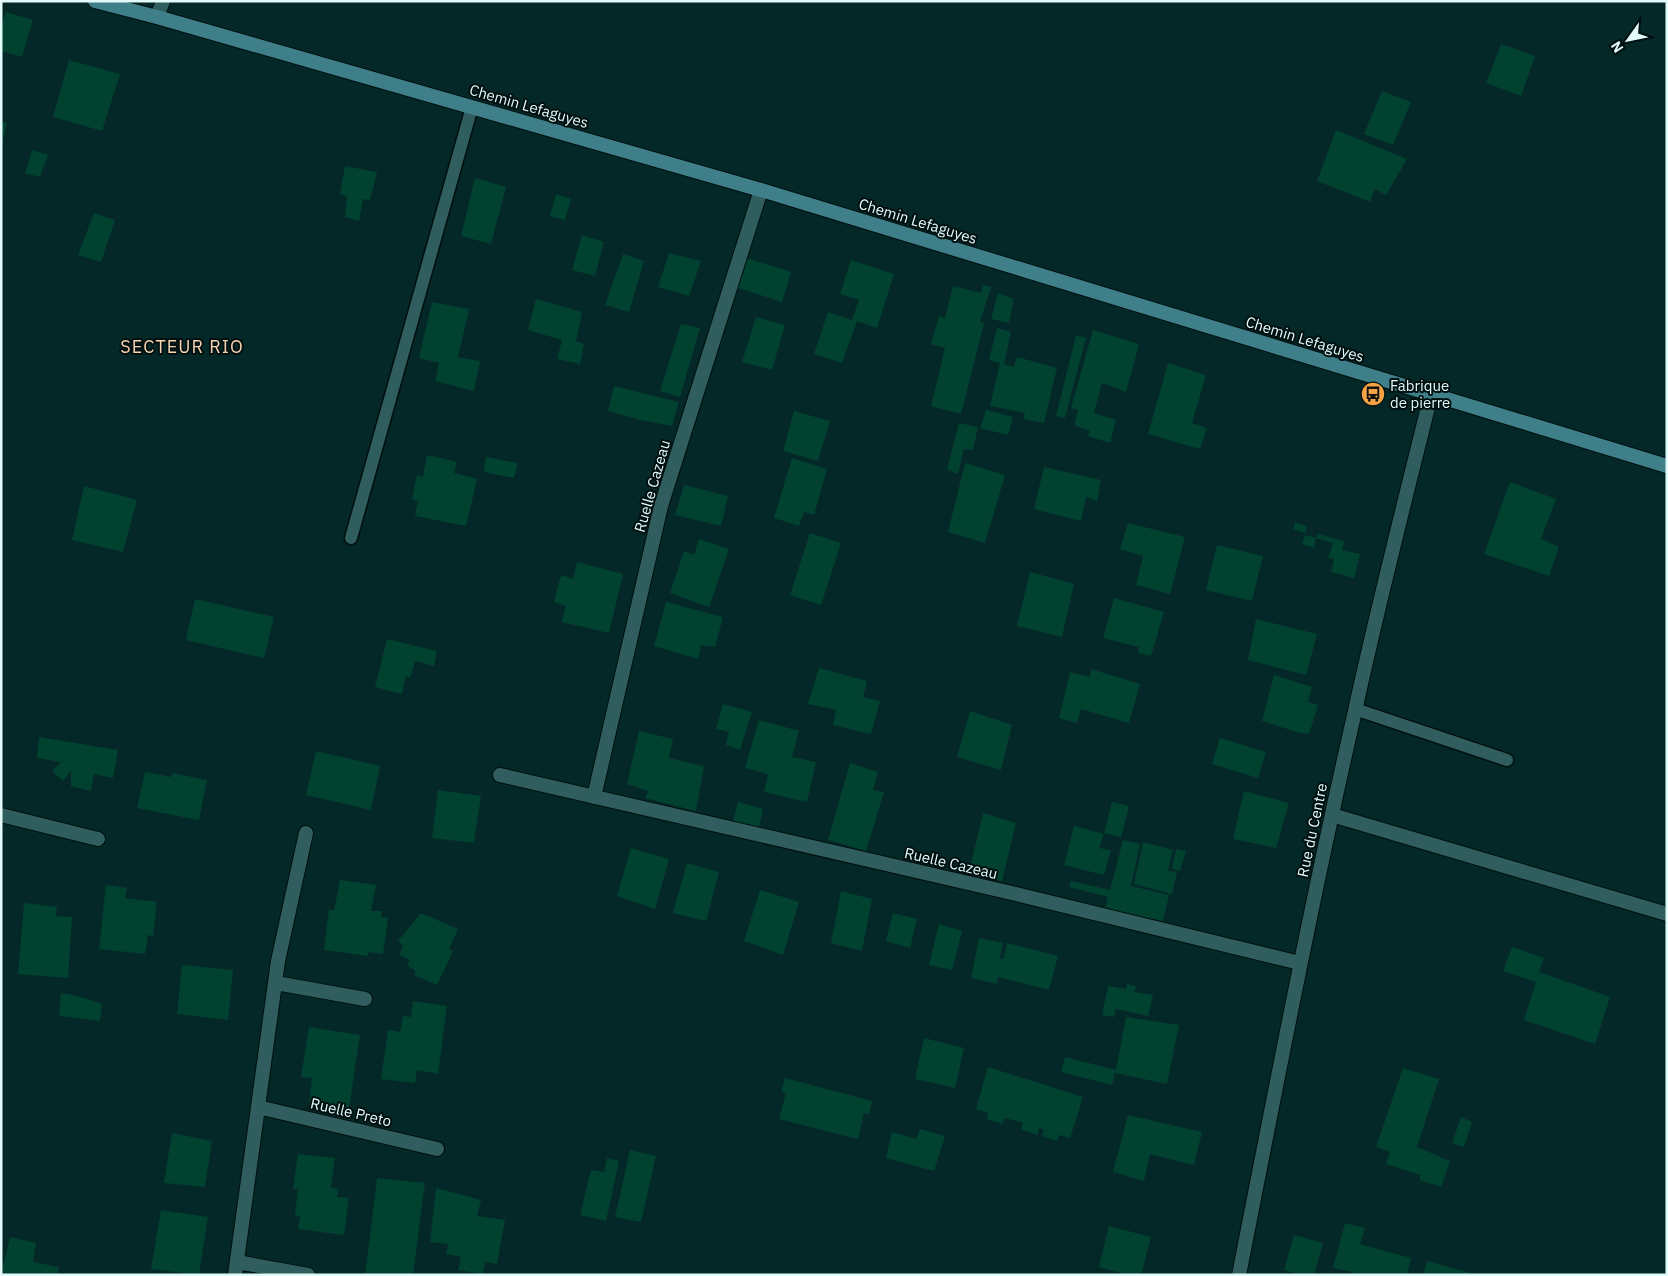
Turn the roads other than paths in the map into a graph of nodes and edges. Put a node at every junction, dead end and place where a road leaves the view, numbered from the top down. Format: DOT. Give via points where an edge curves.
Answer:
graph roads {
  1 [pos="95,1"];
  2 [pos="163,1"];
  3 [pos="157,17"];
  4 [pos="472,107"];
  5 [pos="761,190"];
  6 [pos="1431,394"];
  7 [pos="1667,466"];
  8 [pos="351,538"];
  9 [pos="1355,709"];
  10 [pos="1507,760"];
  11 [pos="500,775"];
  12 [pos="594,797"];
  13 [pos="1,815"];
  14 [pos="1332,815"];
  15 [pos="306,833"];
  16 [pos="98,839"];
  17 [pos="1667,914"];
  18 [pos="1300,963"];
  19 [pos="276,983"];
  20 [pos="365,999"];
  21 [pos="258,1107"];
  22 [pos="436,1149"];
  23 [pos="236,1268"];
  24 [pos="308,1275"];
  25 [pos="1240,1275"];
  1 -- 3 [label="main road, Chemin Lefaguyes"];
  2 -- 3 [label="street"];
  3 -- 4 [label="main road, Chemin Lefaguyes"];
  4 -- 5 [label="main road, Chemin Lefaguyes"];
  4 -- 8 [label="lane"];
  5 -- 6 [label="main road, Chemin Lefaguyes"];
  5 -- 12 [label="street, Ruelle Cazeau" via="661,506"];
  6 -- 7 [label="main road, Chemin Lefaguyes"];
  6 -- 9 [label="street, Rue du Centre"];
  9 -- 10 [label="lane"];
  9 -- 14 [label="street, Rue du Centre"];
  11 -- 12 [label="street, Ruelle Cazeau"];
  12 -- 18 [label="street, Ruelle Cazeau"];
  13 -- 16 [label="street"];
  14 -- 17 [label="street"];
  14 -- 18 [label="street, Rue du Centre"];
  15 -- 19 [label="street"];
  18 -- 25 [label="street, Rue du Centre"];
  19 -- 20 [label="street"];
  19 -- 21 [label="street"];
  21 -- 22 [label="street, Ruelle Preto"];
  21 -- 23 [label="street"];
  23 -- 24 [label="street"];
}
